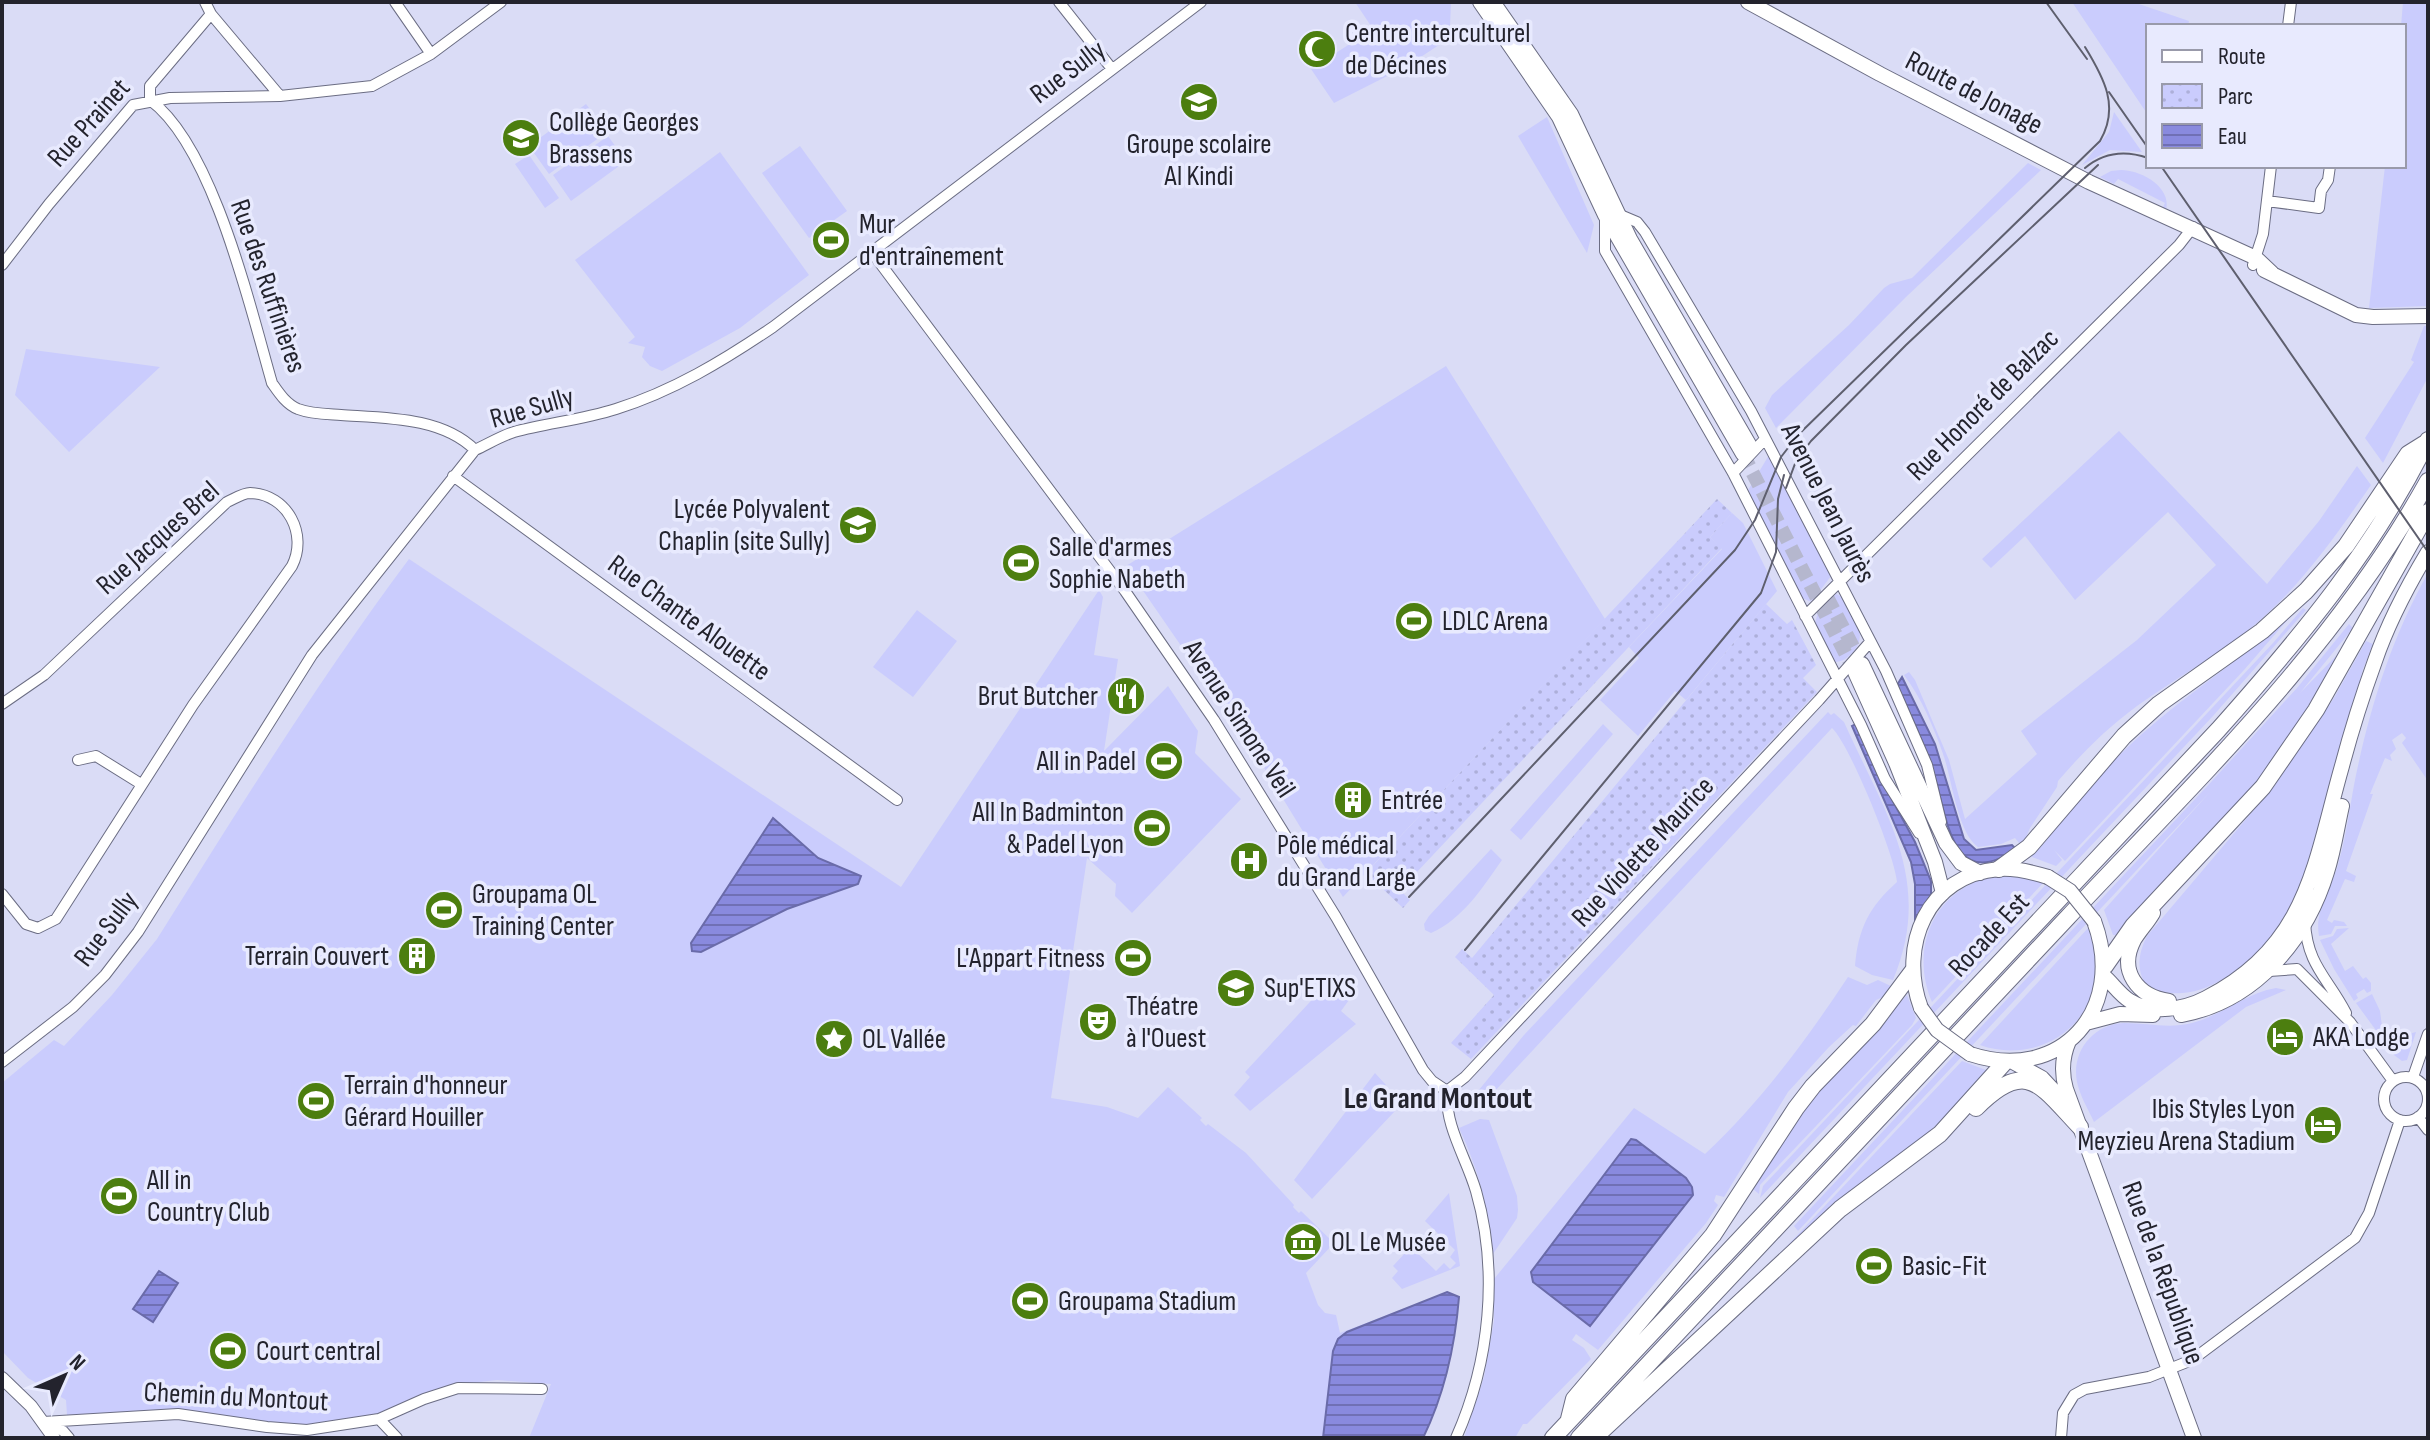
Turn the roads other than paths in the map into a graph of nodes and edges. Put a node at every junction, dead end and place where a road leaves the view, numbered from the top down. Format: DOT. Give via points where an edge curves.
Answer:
graph roads {
  1 [pos="205,2"];
  2 [pos="395,2"];
  3 [pos="501,2"];
  4 [pos="1059,2"];
  5 [pos="1201,2"];
  6 [pos="1480,2"];
  7 [pos="1493,2"];
  8 [pos="1748,2"];
  9 [pos="2291,2"];
  10 [pos="211,14"];
  11 [pos="2288,24"];
  12 [pos="431,54"];
  13 [pos="1112,69"];
  14 [pos="280,96"];
  15 [pos="150,100"];
  16 [pos="2271,168"];
  17 [pos="2330,168"];
  18 [pos="2267,201"];
  19 [pos="1611,214"];
  20 [pos="2187,229"];
  21 [pos="871,251"];
  22 [pos="2254,262"];
  23 [pos="2,265"];
  24 [pos="2428,316"];
  25 [pos="1765,439"];
  26 [pos="2428,441"];
  27 [pos="475,450"];
  28 [pos="1746,450"];
  29 [pos="1733,473"];
  30 [pos="453,476"];
  31 [pos="2428,481"];
  32 [pos="2428,512"];
  33 [pos="2428,552"];
  34 [pos="1839,580"];
  35 [pos="1805,616"];
  36 [pos="1870,642"];
  37 [pos="1838,678"];
  38 [pos="2,704"];
  39 [pos="2355,727"];
  40 [pos="78,760"];
  41 [pos="141,784"];
  42 [pos="897,800"];
  43 [pos="1946,843"];
  44 [pos="1926,845"];
  45 [pos="1999,869"];
  46 [pos="1980,873"];
  47 [pos="1943,893"];
  48 [pos="2,894"];
  49 [pos="2164,894"];
  50 [pos="2289,942"];
  51 [pos="2297,969"];
  52 [pos="2105,971"];
  53 [pos="2269,971"];
  54 [pos="1912,972"];
  55 [pos="2201,1001"];
  56 [pos="2350,1022"];
  57 [pos="2086,1023"];
  58 [pos="2428,1034"];
  59 [pos="2069,1041"];
  60 [pos="2,1062"];
  61 [pos="2009,1062"];
  62 [pos="2413,1077"];
  63 [pos="2393,1081"];
  64 [pos="1447,1091"];
  65 [pos="2418,1117"];
  66 [pos="2400,1120"];
  67 [pos="2080,1127"];
  68 [pos="2428,1130"];
  69 [pos="1940,1134"];
  70 [pos="2170,1369"];
  71 [pos="2,1378"];
  72 [pos="542,1389"];
  73 [pos="379,1419"];
  74 [pos="1569,1420"];
  75 [pos="43,1422"];
  76 [pos="54,1438"];
  77 [pos="69,1438"];
  78 [pos="397,1438"];
  79 [pos="1456,1438"];
  80 [pos="1553,1438"];
  81 [pos="1579,1438"];
  82 [pos="1594,1438"];
  83 [pos="2061,1438"];
  84 [pos="2194,1438"];
  1 -- 10 [label="street"];
  2 -- 12 [label="street"];
  3 -- 12 [label="street"];
  4 -- 13 [label="street"];
  5 -- 13 [label="street, Rue Sully"];
  6 -- 19 [label="main road, Avenue Jean Jaurès" via="1559,117"];
  7 -- 19 [label="main road, Avenue Jean Jaurès" via="1571,114"];
  8 -- 20 [label="main road, Route de Jonage"];
  9 -- 11 [label="street"];
  10 -- 14 [label="street"];
  10 -- 15 [label="street, Rue Prainet" via="150,86"];
  12 -- 14 [label="street" via="372,86"];
  13 -- 21 [label="street, Rue Sully"];
  14 -- 15 [label="street"];
  15 -- 23 [label="street, Rue Prainet" via="133,105"];
  15 -- 27 [label="street, Rue des Ruffinières" via="165,110 178,130 222,215 272,383 281,395 298,409 317,414 386,418 444,429"];
  16 -- 18 [label="street"];
  17 -- 18 [label="street" via="2319,208"];
  18 -- 22 [label="street"];
  19 -- 25 [label="street, Avenue Jean Jaurès" via="1637,222 1645,232"];
  19 -- 28 [label="main road, Avenue Jean Jaurès"];
  19 -- 29 [label="street, Avenue Jean Jaurès" via="1605,251"];
  20 -- 22 [label="main road, Route de Jonage"];
  20 -- 34 [label="street, Rue Honoré de Balzac"];
  21 -- 27 [label="street, Rue Sully" via="728,358 671,388 614,410 513,432"];
  21 -- 64 [label="street, Avenue Simone Veil" via="1125,591 1214,720 1423,1070"];
  22 -- 24 [label="main road, Route de Jonage" via="2356,315"];
  25 -- 29 [label="street"];
  25 -- 34 [label="street, Avenue Jean Jaurès"];
  26 -- 45 [label="highway" via="2408,454 2346,546 2306,591 2262,631 2159,704 2124,736 2029,847"];
  26 -- 74 [label="highway, Rocade Est" via="2373,538 2293,645"];
  27 -- 30 [label="street, Rue Sully"];
  29 -- 35 [label="street, Avenue Jean Jaurès"];
  30 -- 42 [label="street, Rue Chante Alouette"];
  30 -- 60 [label="street, Rue Sully" via="312,655 138,932 105,975"];
  31 -- 81 [label="highway, Rocade Est" via="2390,548 2296,670"];
  32 -- 49 [label="highway" via="2316,710 2263,787"];
  33 -- 39 [label="main road" via="2397,606"];
  34 -- 35 [label="street, Rue Honoré de Balzac"];
  34 -- 36 [label="street, Avenue Jean Jaurès"];
  35 -- 37 [label="street, Avenue Jean Jaurès"];
  36 -- 37 [label="street, Rue Violette Maurice"];
  36 -- 43 [label="street, Avenue Jean Jaurès" via="1927,765"];
  37 -- 44 [label="street, Avenue Jean Jaurès" via="1885,779"];
  37 -- 64 [label="street, Rue Violette Maurice"];
  38 -- 41 [label="street, Rue Jacques Brel" via="44,675 227,502 248,493 275,499 292,518 297,556"];
  39 -- 50 [label="main road"];
  39 -- 50 [label="main road" via="2327,873 2305,922"];
  40 -- 41 [label="street" via="96,756"];
  41 -- 48 [label="street, Rue Jacques Brel" via="56,919 38,928 26,924"];
  43 -- 44 [label="main road, Avenue Jean Jaurès" via="1859,668"];
  43 -- 46 [label="main road, Avenue Jean Jaurès" via="1961,863"];
  44 -- 47 [label="main road, Avenue Jean Jaurès"];
  45 -- 46 [label="main road"];
  45 -- 52 [label="main road, bridge" via="2048,877 2070,891 2094,921"];
  46 -- 47 [label="main road"];
  47 -- 54 [label="main road" via="1919,929"];
  49 -- 52 [label="highway" via="2133,926"];
  49 -- 55 [label="main road" via="2133,941 2132,980 2150,997"];
  50 -- 51 [label="street"];
  50 -- 53 [label="main road"];
  50 -- 55 [label="main road"];
  50 -- 56 [label="street" via="2336,995"];
  51 -- 53 [label="street"];
  51 -- 56 [label="street"];
  52 -- 55 [label="main road" via="2130,1001 2143,1007 2174,1009"];
  52 -- 57 [label="main road" via="2099,1001"];
  53 -- 57 [label="main road" via="2228,1000 2200,1011 2120,1014"];
  54 -- 61 [label="main road, bridge" via="1921,1008 1947,1040 1970,1054"];
  54 -- 74 [label="highway" via="1873,1024 1796,1108 1713,1235 1574,1399"];
  56 -- 63 [label="street"];
  57 -- 59 [label="main road"];
  58 -- 62 [label="street"];
  59 -- 61 [label="main road" via="2033,1059"];
  59 -- 67 [label="main road, Rue de la République" via="2062,1075"];
  61 -- 67 [label="main road, Rue de la République" via="2042,1078"];
  61 -- 69 [label="highway"];
  62 -- 63 [label="street"];
  62 -- 65 [label="street" via="2427,1092 2427,1106"];
  63 -- 66 [label="street" via="2385,1092 2385,1106"];
  64 -- 79 [label="street" via="1449,1123 1476,1191 1488,1266 1484,1345"];
  65 -- 66 [label="street"];
  65 -- 68 [label="street"];
  66 -- 70 [label="street" via="2369,1213 2355,1238 2192,1360"];
  67 -- 69 [label="highway" via="2044,1089 2020,1080 2002,1084 1962,1122"];
  67 -- 70 [label="main road, Rue de la République"];
  69 -- 82 [label="highway" via="1840,1209"];
  70 -- 83 [label="street" via="2085,1389 2066,1404"];
  70 -- 84 [label="main road, Rue de la République"];
  71 -- 75 [label="street"];
  72 -- 73 [label="street, Chemin du Montout" via="458,1388"];
  73 -- 75 [label="street, Chemin du Montout" via="307,1430 178,1414"];
  73 -- 78 [label="street"];
  74 -- 80 [label="highway, Rocade Est"];
  75 -- 76 [label="street"];
  75 -- 77 [label="street"];
}
